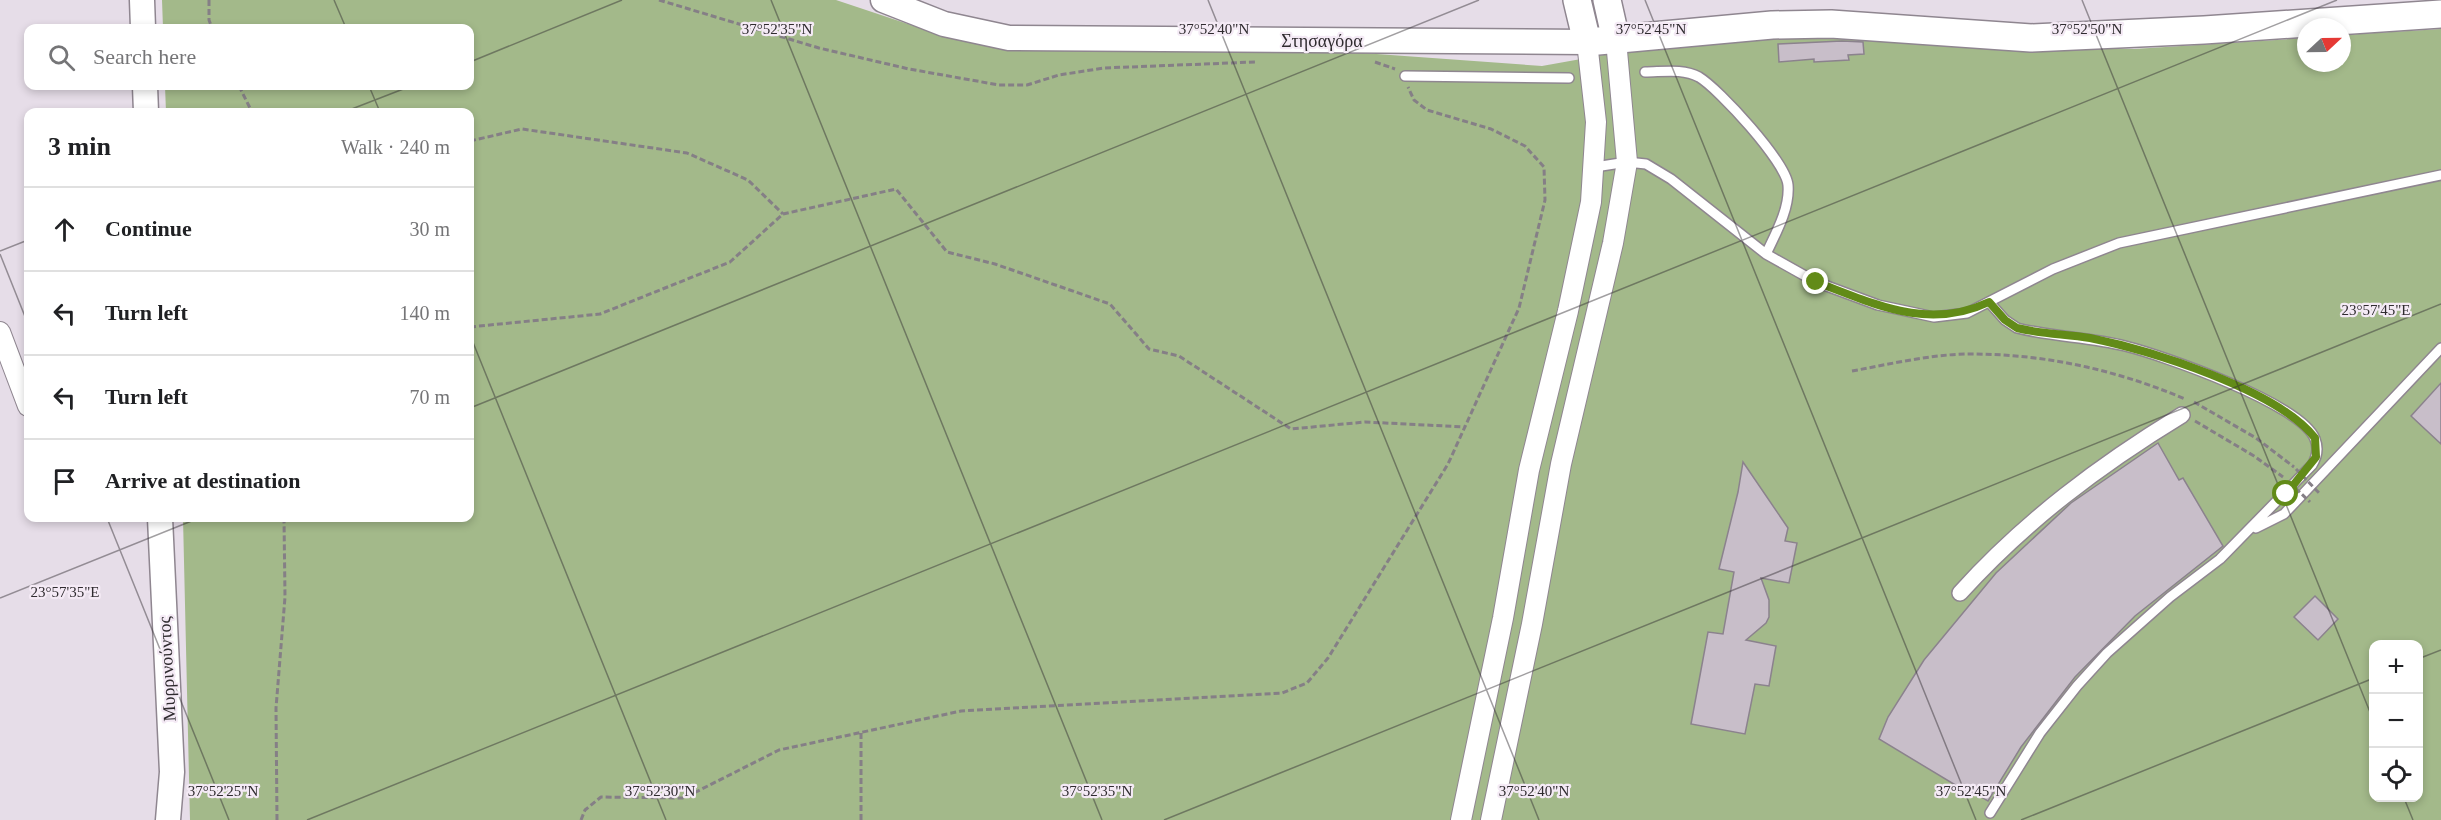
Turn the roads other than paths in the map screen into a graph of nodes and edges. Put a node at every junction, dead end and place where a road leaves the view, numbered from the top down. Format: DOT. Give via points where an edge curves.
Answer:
graph roads {
  1 [pos="142,0"];
  2 [pos="883,0"];
  3 [pos="1577,0"];
  4 [pos="1607,0"];
  5 [pos="2441,14"];
  6 [pos="143,24"];
  7 [pos="1616,40"];
  8 [pos="1587,42"];
  9 [pos="1644,72"];
  10 [pos="1405,76"];
  11 [pos="1569,78"];
  12 [pos="145,90"];
  13 [pos="146,108"];
  14 [pos="1627,162"];
  15 [pos="1595,167"];
  16 [pos="2441,175"];
  17 [pos="1766,254"];
  18 [pos="1989,302"];
  19 [pos="0,332"];
  20 [pos="2441,348"];
  21 [pos="24,395"];
  22 [pos="2182,415"];
  23 [pos="160,522"];
  24 [pos="2249,531"];
  25 [pos="1960,593"];
  26 [pos="1503,618"];
  27 [pos="1532,624"];
  28 [pos="1989,813"];
  29 [pos="168,820"];
  30 [pos="1461,820"];
  31 [pos="1491,820"];
  1 -- 6 [label="street"];
  2 -- 8 [label="street, Στησαγόρα" via="944,24 1009,38"];
  3 -- 8 [label="main road"];
  4 -- 7 [label="main road"];
  5 -- 7 [label="main road" via="2031,38 1831,24"];
  7 -- 8 [label="main road"];
  7 -- 14 [label="street"];
  8 -- 15 [label="street" via="1596,122"];
  9 -- 17 [label="lane" via="1682,71 1697,76 1719,92 1778,161 1788,182 1788,201"];
  10 -- 11 [label="lane"];
  12 -- 13 [label="street"];
  14 -- 15 [label="lane"];
  14 -- 17 [label="lane" via="1646,164 1671,179"];
  14 -- 27 [label="street" via="1610,254 1561,464"];
  15 -- 26 [label="street" via="1568,311 1529,470"];
  16 -- 18 [label="lane" via="2120,243 2053,269"];
  17 -- 18 [label="lane" via="1816,282 1904,312 1967,313"];
  18 -- 24 [label="lane" via="2017,328 2125,346 2218,377 2308,429 2315,438 2316,457"];
  19 -- 21 [label="street"];
  20 -- 24 [label="lane" via="2284,514"];
  22 -- 25 [label="street" via="2078,483 2028,525"];
  23 -- 29 [label="street, Μυρρινούντος" via="172,772"];
  24 -- 28 [label="lane" via="2220,559 2138,623 2092,669 2040,733"];
  26 -- 27 [label="street"];
  26 -- 30 [label="street"];
  27 -- 31 [label="street"];
}
